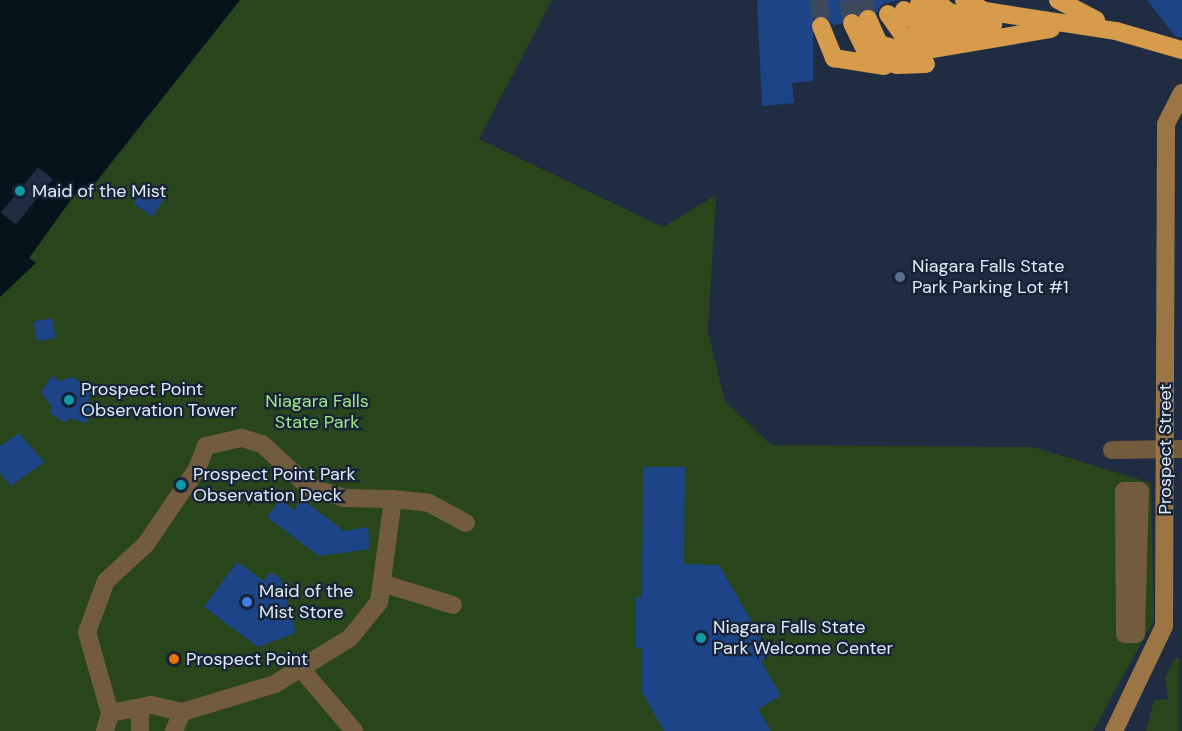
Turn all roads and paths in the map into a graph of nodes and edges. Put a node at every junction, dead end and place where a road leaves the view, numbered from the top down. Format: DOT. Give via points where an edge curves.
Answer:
graph roads {
  1 [pos="964,0"];
  2 [pos="989,0"];
  3 [pos="1006,0"];
  4 [pos="1045,0"];
  5 [pos="1058,0"];
  6 [pos="911,7"];
  7 [pos="1075,12"];
  8 [pos="1027,13"];
  9 [pos="1050,25"];
  10 [pos="820,26"];
  11 [pos="980,31"];
  12 [pos="1130,34"];
  13 [pos="1182,50"];
  14 [pos="907,66"];
  15 [pos="1182,93"];
  16 [pos="1173,449"];
  17 [pos="1112,450"];
  18 [pos="1124,491"];
  19 [pos="393,499"];
  20 [pos="466,523"];
  21 [pos="385,584"];
  22 [pos="453,605"];
  23 [pos="303,671"];
  24 [pos="140,710"];
  25 [pos="182,712"];
  26 [pos="110,713"];
  27 [pos="105,731"];
  28 [pos="140,731"];
  29 [pos="174,731"];
  30 [pos="354,731"];
  31 [pos="1114,731"];
  1 -- 9 [label="highway" via="985,11"];
  2 -- 8 [label="highway"];
  3 -- 8 [label="highway"];
  4 -- 7 [label="highway"];
  5 -- 7 [label="highway"];
  6 -- 11 [label="highway" via="943,9"];
  6 -- 11 [label="highway" via="923,29"];
  7 -- 12 [label="highway"];
  8 -- 9 [label="highway"];
  9 -- 11 [label="highway"];
  9 -- 11 [label="highway"];
  9 -- 12 [label="highway" via="1104,28"];
  10 -- 14 [label="highway" via="829,54 840,62"];
  11 -- 14 [label="highway" via="934,63"];
  11 -- 14 [label="highway" via="900,52 879,44 860,21 868,56"];
  12 -- 13 [label="highway"];
  15 -- 16 [label="main road, Prospect Street" via="1167,117 1166,154"];
  16 -- 17 [label="street"];
  16 -- 31 [label="main road, Prospect Street" via="1164,626"];
  18 -- 18 [label="street" via="1125,634 1136,634 1140,491"];
  19 -- 20 [label="street" via="429,503"];
  19 -- 21 [label="street"];
  19 -- 26 [label="street" via="345,498 309,487 252,440 206,446 197,470 146,544 106,581 90,617 91,655"];
  21 -- 22 [label="street"];
  21 -- 23 [label="street" via="369,619"];
  23 -- 25 [label="street"];
  23 -- 30 [label="street"];
  24 -- 25 [label="street" via="151,705"];
  24 -- 26 [label="street"];
  24 -- 28 [label="street"];
  25 -- 29 [label="street"];
  26 -- 27 [label="street"];
}
